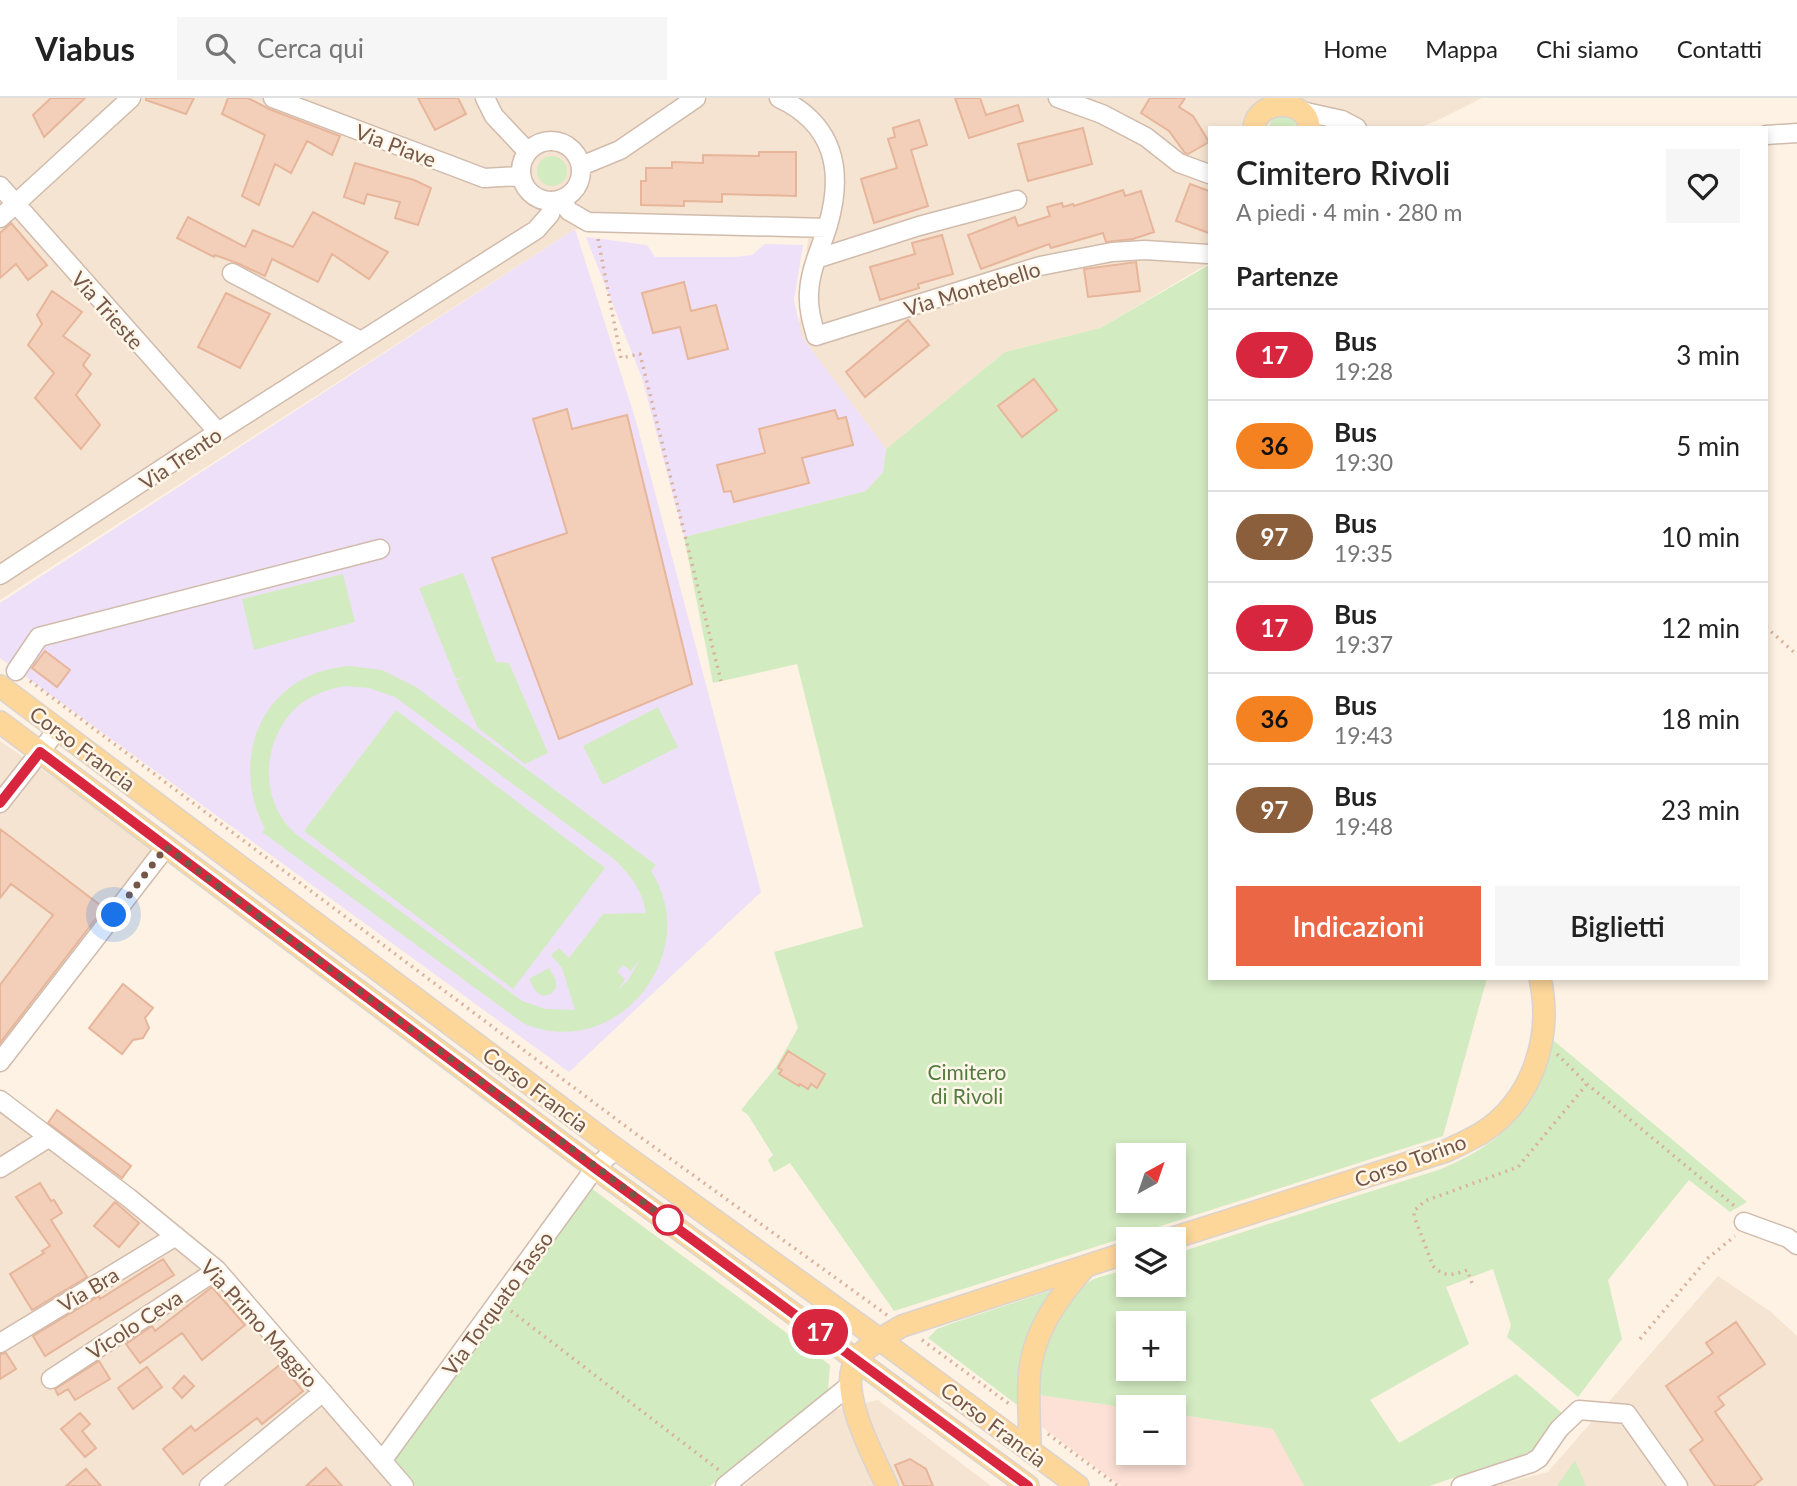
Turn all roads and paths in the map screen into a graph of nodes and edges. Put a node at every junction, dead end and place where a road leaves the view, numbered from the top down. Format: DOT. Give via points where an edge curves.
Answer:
graph roads {
  1 [pos="131,98"];
  2 [pos="273,98"];
  3 [pos="485,98"];
  4 [pos="696,98"];
  5 [pos="779,98"];
  6 [pos="1058,98"];
  7 [pos="1275,98"];
  8 [pos="1251,115"];
  9 [pos="1308,120"];
  10 [pos="1353,126"];
  11 [pos="1797,133"];
  12 [pos="1768,135"];
  13 [pos="527,151"];
  14 [pos="581,166"];
  15 [pos="1208,174"];
  16 [pos="520,176"];
  17 [pos="0,186"];
  18 [pos="1017,200"];
  19 [pos="557,201"];
  20 [pos="15,204"];
  21 [pos="0,218"];
  22 [pos="595,223"];
  23 [pos="827,228"];
  24 [pos="1208,254"];
  25 [pos="817,259"];
  26 [pos="232,272"];
  27 [pos="361,341"];
  28 [pos="218,432"];
  29 [pos="380,549"];
  30 [pos="0,575"];
  31 [pos="1768,629"];
  32 [pos="1797,655"];
  33 [pos="16,671"];
  34 [pos="721,681"];
  35 [pos="0,686"];
  36 [pos="0,722"];
  37 [pos="58,729"];
  38 [pos="40,752"];
  39 [pos="0,803"];
  40 [pos="166,847"];
  41 [pos="1541,980"];
  42 [pos="1543,1040"];
  43 [pos="0,1062"];
  44 [pos="1587,1084"];
  45 [pos="0,1100"];
  46 [pos="48,1138"];
  47 [pos="616,1149"];
  48 [pos="0,1168"];
  49 [pos="595,1168"];
  50 [pos="1744,1222"];
  51 [pos="1186,1234"];
  52 [pos="176,1236"];
  53 [pos="1797,1245"];
  54 [pos="1116,1256"];
  55 [pos="1086,1266"];
  56 [pos="217,1270"];
  57 [pos="1472,1283"];
  58 [pos="498,1301"];
  59 [pos="902,1326"];
  60 [pos="879,1339"];
  61 [pos="1640,1339"];
  62 [pos="0,1343"];
  63 [pos="856,1359"];
  64 [pos="51,1379"];
  65 [pos="849,1385"];
  66 [pos="323,1392"];
  67 [pos="1031,1420"];
  68 [pos="1030,1451"];
  69 [pos="382,1461"];
  70 [pos="729,1483"];
  71 [pos="209,1486"];
  72 [pos="404,1486"];
  73 [pos="887,1486"];
  74 [pos="1028,1486"];
  75 [pos="1078,1486"];
  76 [pos="1118,1486"];
  77 [pos="1461,1486"];
  78 [pos="1678,1486"];
  1 -- 20 [label="street"];
  2 -- 16 [label="street, Via Piave" via="484,178"];
  3 -- 13 [label="street" via="494,116"];
  4 -- 14 [label="street" via="620,150"];
  5 -- 23 [label="street, Via Montebello" via="809,116 831,151 836,186"];
  6 -- 15 [label="street" via="1102,114 1179,163"];
  7 -- 8 [label="main road"];
  7 -- 9 [label="main road" via="1294,101"];
  9 -- 10 [label="street" via="1342,120"];
  11 -- 12 [label="street"];
  13 -- 14 [label="street" via="544,141 563,143"];
  13 -- 16 [label="street"];
  14 -- 19 [label="street" via="574,191"];
  16 -- 19 [label="street" via="535,197"];
  17 -- 20 [label="street, Via Trieste"];
  18 -- 25 [label="street"];
  19 -- 22 [label="street" via="580,219"];
  19 -- 27 [label="street, Via Trento" via="536,230"];
  20 -- 21 [label="street"];
  20 -- 28 [label="street, Via Trieste"];
  22 -- 23 [label="street"];
  22 -- 34 [label="path" via="621,358 640,354"];
  23 -- 25 [label="street, Via Montebello"];
  24 -- 25 [label="street, Via Montebello" via="1111,252 1040,266 816,336 808,295"];
  26 -- 27 [label="street"];
  27 -- 28 [label="street, Via Trento"];
  28 -- 30 [label="street, Via Trento"];
  29 -- 33 [label="street" via="39,637"];
  31 -- 32 [label="path"];
  33 -- 59 [label="path"];
  35 -- 37 [label="main road, Corso Francia"];
  36 -- 38 [label="main road, Corso Francia"];
  37 -- 38 [label="street"];
  37 -- 47 [label="main road, Corso Francia"];
  38 -- 39 [label="street"];
  38 -- 40 [label="main road, Corso Francia"];
  40 -- 43 [label="street"];
  40 -- 49 [label="main road, Corso Francia"];
  41 -- 42 [label="main road, Corso Torino"];
  42 -- 44 [label="path"];
  42 -- 51 [label="main road, Corso Torino" via="1534,1071 1519,1095 1482,1133 1446,1152"];
  44 -- 50 [label="path" via="1746,1216"];
  44 -- 57 [label="path" via="1518,1167 1425,1201 1414,1211 1433,1266 1450,1275 1467,1270"];
  45 -- 46 [label="street, Via Primo Maggio"];
  46 -- 48 [label="street"];
  46 -- 52 [label="street, Via Primo Maggio"];
  47 -- 49 [label="street, Via Torquato Tasso"];
  47 -- 60 [label="main road, Corso Francia"];
  49 -- 58 [label="street, Via Torquato Tasso"];
  49 -- 63 [label="main road, Corso Francia"];
  50 -- 53 [label="street"];
  50 -- 61 [label="path" via="1740,1232 1707,1258"];
  52 -- 56 [label="street, Via Primo Maggio"];
  52 -- 62 [label="street, Via Bra"];
  54 -- 55 [label="main road"];
  55 -- 59 [label="main road"];
  55 -- 67 [label="main road" via="1066,1288 1040,1333 1029,1379"];
  56 -- 64 [label="street, Vicolo Ceva"];
  56 -- 66 [label="street, Via Primo Maggio"];
  58 -- 69 [label="street, Via Torquato Tasso"];
  58 -- 70 [label="path"];
  59 -- 60 [label="main road"];
  59 -- 67 [label="path"];
  60 -- 63 [label="main road"];
  60 -- 68 [label="main road, Corso Francia"];
  63 -- 65 [label="main road"];
  63 -- 74 [label="main road, Corso Francia"];
  65 -- 70 [label="street"];
  65 -- 73 [label="main road"];
  66 -- 69 [label="street, Via Primo Maggio"];
  66 -- 71 [label="street"];
  67 -- 68 [label="main road"];
  67 -- 76 [label="path"];
  68 -- 75 [label="main road, Corso Francia"];
  69 -- 72 [label="street, Via Primo Maggio"];
  77 -- 78 [label="street" via="1539,1458 1579,1410 1627,1414"];
}
